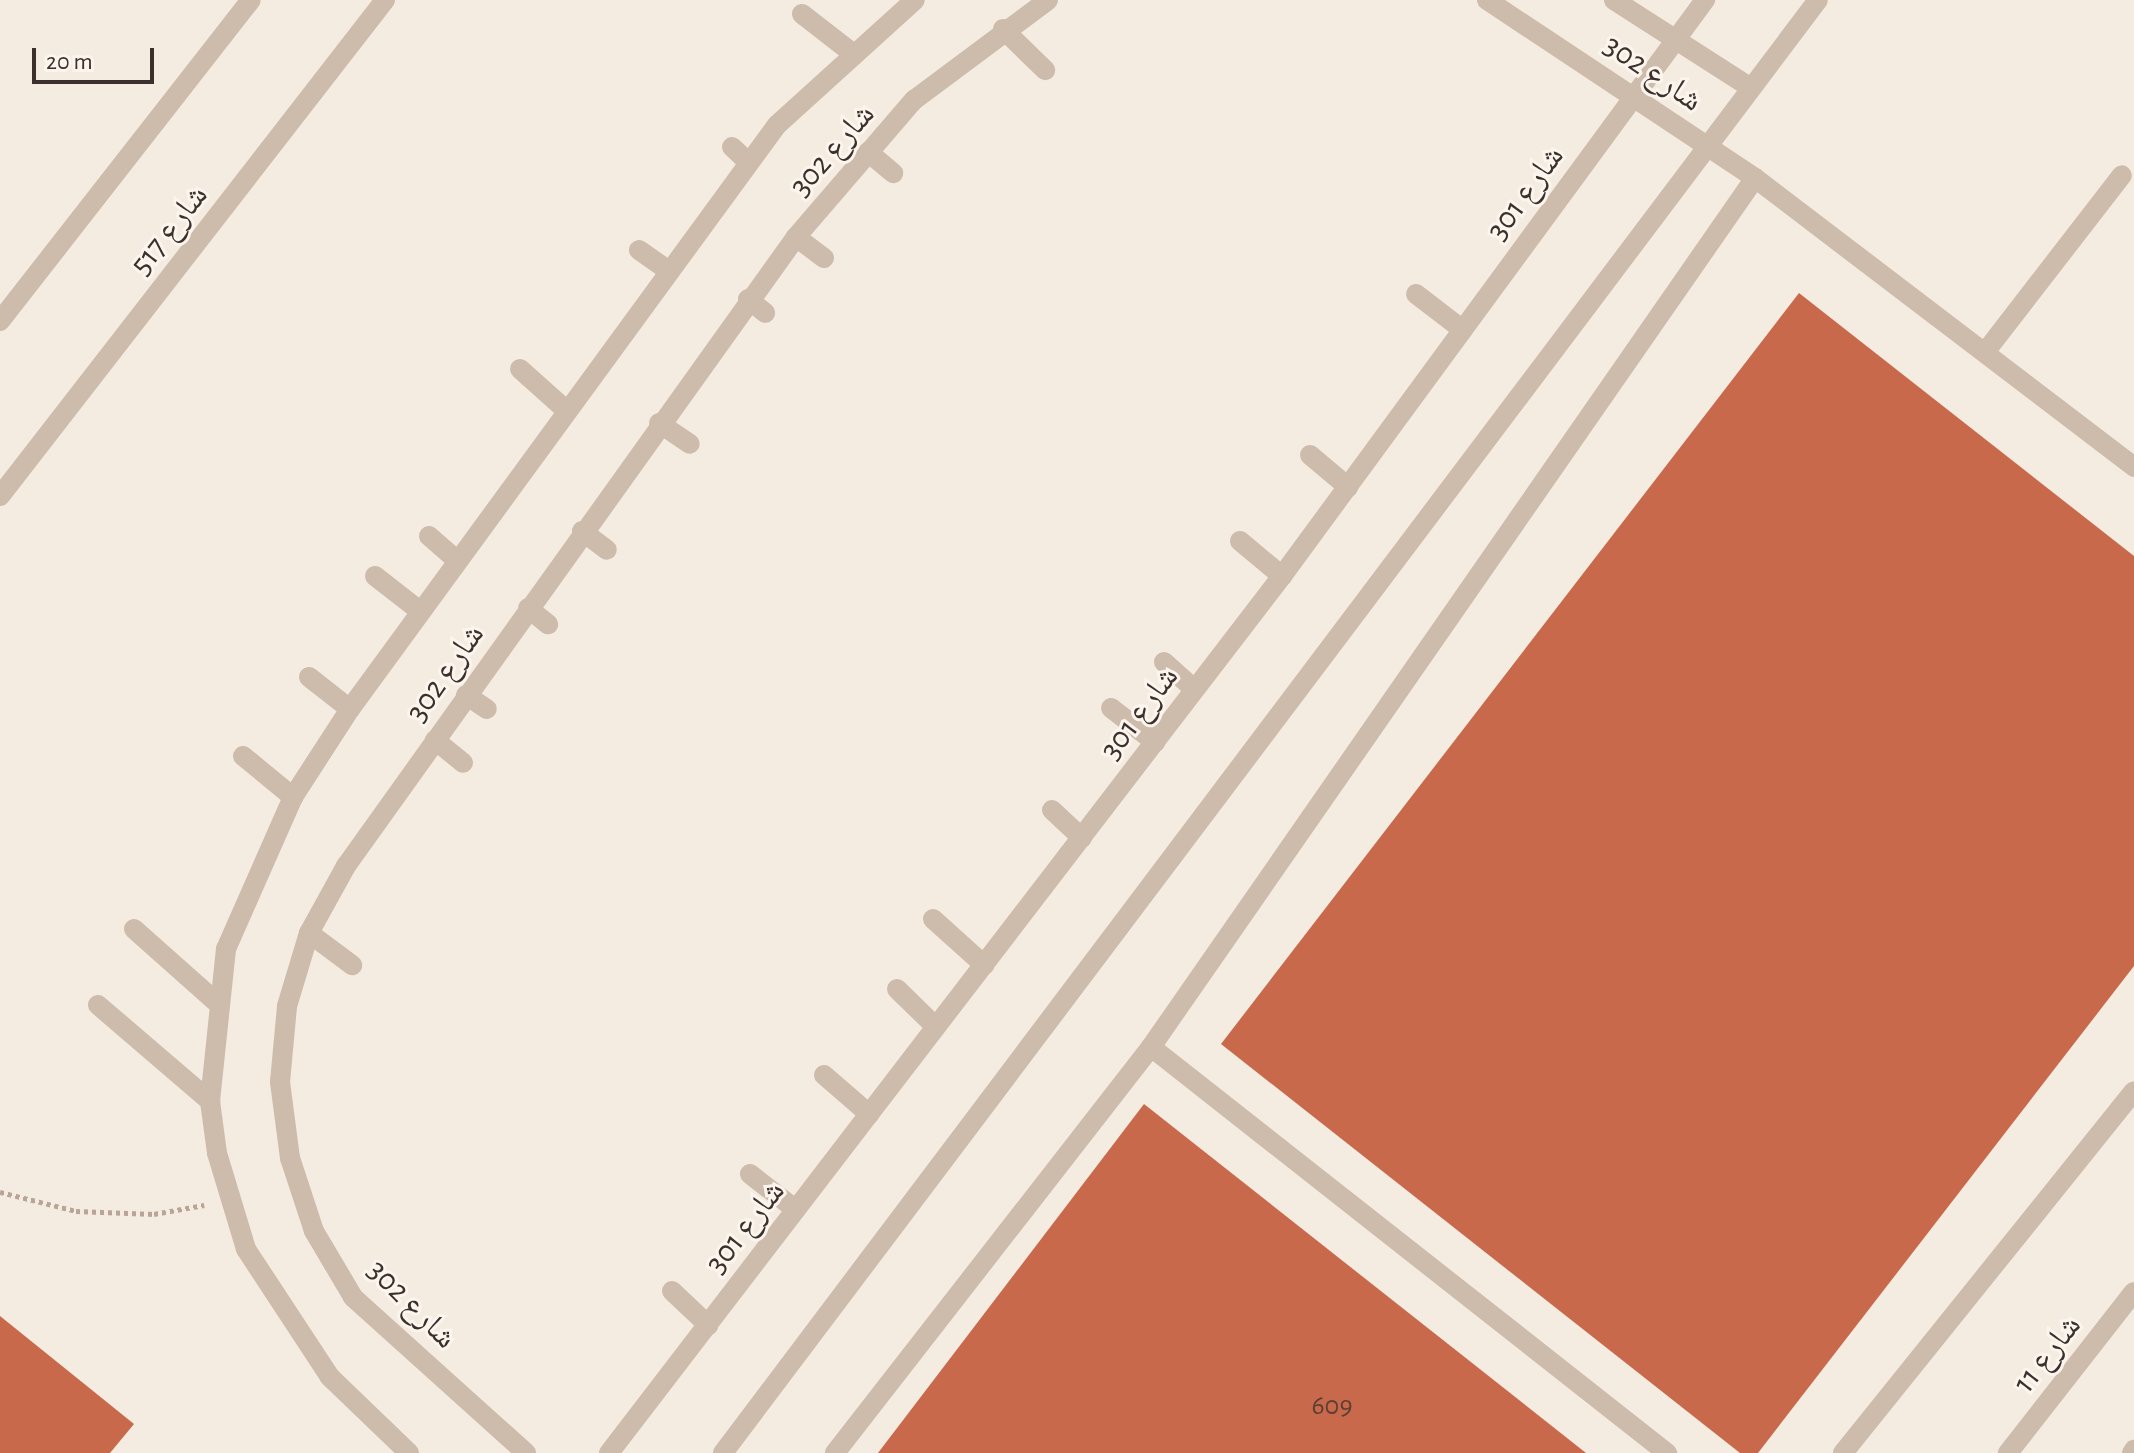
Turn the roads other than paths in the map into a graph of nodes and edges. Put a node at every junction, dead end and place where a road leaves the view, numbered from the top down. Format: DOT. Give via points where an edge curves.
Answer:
graph roads {
  1 [pos="251,0"];
  2 [pos="385,0"];
  3 [pos="915,0"];
  4 [pos="1048,0"];
  5 [pos="1487,0"];
  6 [pos="1614,0"];
  7 [pos="1705,0"];
  8 [pos="1818,0"];
  9 [pos="802,14"];
  10 [pos="1003,29"];
  11 [pos="1675,38"];
  12 [pos="851,52"];
  13 [pos="1045,70"];
  14 [pos="1748,86"];
  15 [pos="1633,96"];
  16 [pos="1705,144"];
  17 [pos="732,147"];
  18 [pos="868,152"];
  19 [pos="749,163"];
  20 [pos="893,173"];
  21 [pos="2122,175"];
  22 [pos="1755,178"];
  23 [pos="796,237"];
  24 [pos="639,250"];
  25 [pos="824,258"];
  26 [pos="669,271"];
  27 [pos="1416,294"];
  28 [pos="748,299"];
  29 [pos="765,313"];
  30 [pos="0,321"];
  31 [pos="1463,330"];
  32 [pos="1986,351"];
  33 [pos="520,369"];
  34 [pos="567,411"];
  35 [pos="659,423"];
  36 [pos="690,444"];
  37 [pos="1310,455"];
  38 [pos="2134,467"];
  39 [pos="1348,487"];
  40 [pos="0,496"];
  41 [pos="582,531"];
  42 [pos="429,536"];
  43 [pos="1240,541"];
  44 [pos="607,550"];
  45 [pos="458,561"];
  46 [pos="375,576"];
  47 [pos="1282,576"];
  48 [pos="528,608"];
  49 [pos="421,612"];
  50 [pos="548,624"];
  51 [pos="1164,662"];
  52 [pos="309,677"];
  53 [pos="1194,689"];
  54 [pos="466,695"];
  55 [pos="1111,708"];
  56 [pos="350,709"];
  57 [pos="487,709"];
  58 [pos="435,740"];
  59 [pos="1155,742"];
  60 [pos="243,756"];
  61 [pos="463,763"];
  62 [pos="293,797"];
  63 [pos="1052,810"];
  64 [pos="1082,838"];
  65 [pos="933,919"];
  66 [pos="134,929"];
  67 [pos="309,933"];
  68 [pos="352,965"];
  69 [pos="984,965"];
  70 [pos="897,989"];
  71 [pos="215,1001"];
  72 [pos="98,1005"];
  73 [pos="936,1027"];
  74 [pos="1151,1047"];
  75 [pos="824,1075"];
  76 [pos="2134,1091"];
  77 [pos="210,1101"];
  78 [pos="869,1114"];
  79 [pos="750,1174"];
  80 [pos="796,1210"];
  81 [pos="672,1291"];
  82 [pos="2134,1292"];
  83 [pos="708,1325"];
  84 [pos="409,1453"];
  85 [pos="526,1453"];
  86 [pos="609,1453"];
  87 [pos="723,1453"];
  88 [pos="835,1453"];
  89 [pos="1667,1453"];
  90 [pos="1843,1453"];
  91 [pos="2008,1453"];
  1 -- 30 [label="street"];
  2 -- 40 [label="street, شارع 517"];
  3 -- 12 [label="street, شارع 302"];
  4 -- 10 [label="street, شارع 302"];
  5 -- 15 [label="street, شارع 302"];
  6 -- 11 [label="street, شارع 302"];
  7 -- 11 [label="street, شارع 301"];
  8 -- 14 [label="street"];
  9 -- 12 [label="street"];
  10 -- 13 [label="street"];
  10 -- 18 [label="street, شارع 302" via="914,100"];
  11 -- 14 [label="street, شارع 302"];
  11 -- 15 [label="street, شارع 301"];
  12 -- 19 [label="street, شارع 302"];
  14 -- 16 [label="street"];
  15 -- 16 [label="street, شارع 302"];
  15 -- 31 [label="street, شارع 301"];
  16 -- 22 [label="street, شارع 302"];
  16 -- 87 [label="street"];
  17 -- 19 [label="street"];
  18 -- 20 [label="street"];
  18 -- 23 [label="street, شارع 302"];
  19 -- 26 [label="street, شارع 302"];
  21 -- 32 [label="street"];
  22 -- 32 [label="street, شارع 302"];
  22 -- 74 [label="street"];
  23 -- 25 [label="street"];
  23 -- 28 [label="street, شارع 302"];
  24 -- 26 [label="street"];
  26 -- 34 [label="street, شارع 302"];
  27 -- 31 [label="street"];
  28 -- 29 [label="street"];
  28 -- 35 [label="street, شارع 302"];
  31 -- 39 [label="street, شارع 301"];
  32 -- 38 [label="street, شارع 302"];
  33 -- 34 [label="street"];
  34 -- 45 [label="street, شارع 302"];
  35 -- 36 [label="street"];
  35 -- 41 [label="street, شارع 302"];
  37 -- 39 [label="street"];
  39 -- 47 [label="street, شارع 301"];
  41 -- 44 [label="street"];
  41 -- 48 [label="street, شارع 302"];
  42 -- 45 [label="street"];
  43 -- 47 [label="street"];
  45 -- 49 [label="street, شارع 302"];
  46 -- 49 [label="street"];
  47 -- 53 [label="street, شارع 301"];
  48 -- 50 [label="street"];
  48 -- 54 [label="street, شارع 302"];
  49 -- 56 [label="street, شارع 302"];
  51 -- 53 [label="street"];
  52 -- 56 [label="street"];
  53 -- 59 [label="street, شارع 301"];
  54 -- 57 [label="street"];
  54 -- 58 [label="street, شارع 302"];
  55 -- 59 [label="street"];
  56 -- 62 [label="street, شارع 302"];
  58 -- 61 [label="street"];
  58 -- 67 [label="street, شارع 302" via="346,866"];
  59 -- 64 [label="street, شارع 301"];
  60 -- 62 [label="street"];
  62 -- 71 [label="street, شارع 302" via="252,877"];
  63 -- 64 [label="street"];
  64 -- 69 [label="street, شارع 301"];
  65 -- 69 [label="street"];
  66 -- 71 [label="street"];
  67 -- 68 [label="street"];
  67 -- 85 [label="street, شارع 302" via="287,1006 280,1082 290,1158 314,1231 353,1297"];
  69 -- 73 [label="street, شارع 301"];
  70 -- 73 [label="street"];
  71 -- 77 [label="street, شارع 302"];
  72 -- 77 [label="street"];
  73 -- 78 [label="street, شارع 301"];
  74 -- 88 [label="street"];
  74 -- 89 [label="street"];
  75 -- 78 [label="street"];
  76 -- 90 [label="street"];
  77 -- 84 [label="street, شارع 302" via="230,1201 246,1249 330,1377"];
  78 -- 80 [label="street, شارع 301"];
  79 -- 80 [label="street"];
  80 -- 83 [label="street, شارع 301"];
  81 -- 83 [label="street"];
  82 -- 91 [label="street, شارع 11"];
  83 -- 86 [label="street, شارع 301"];
}
